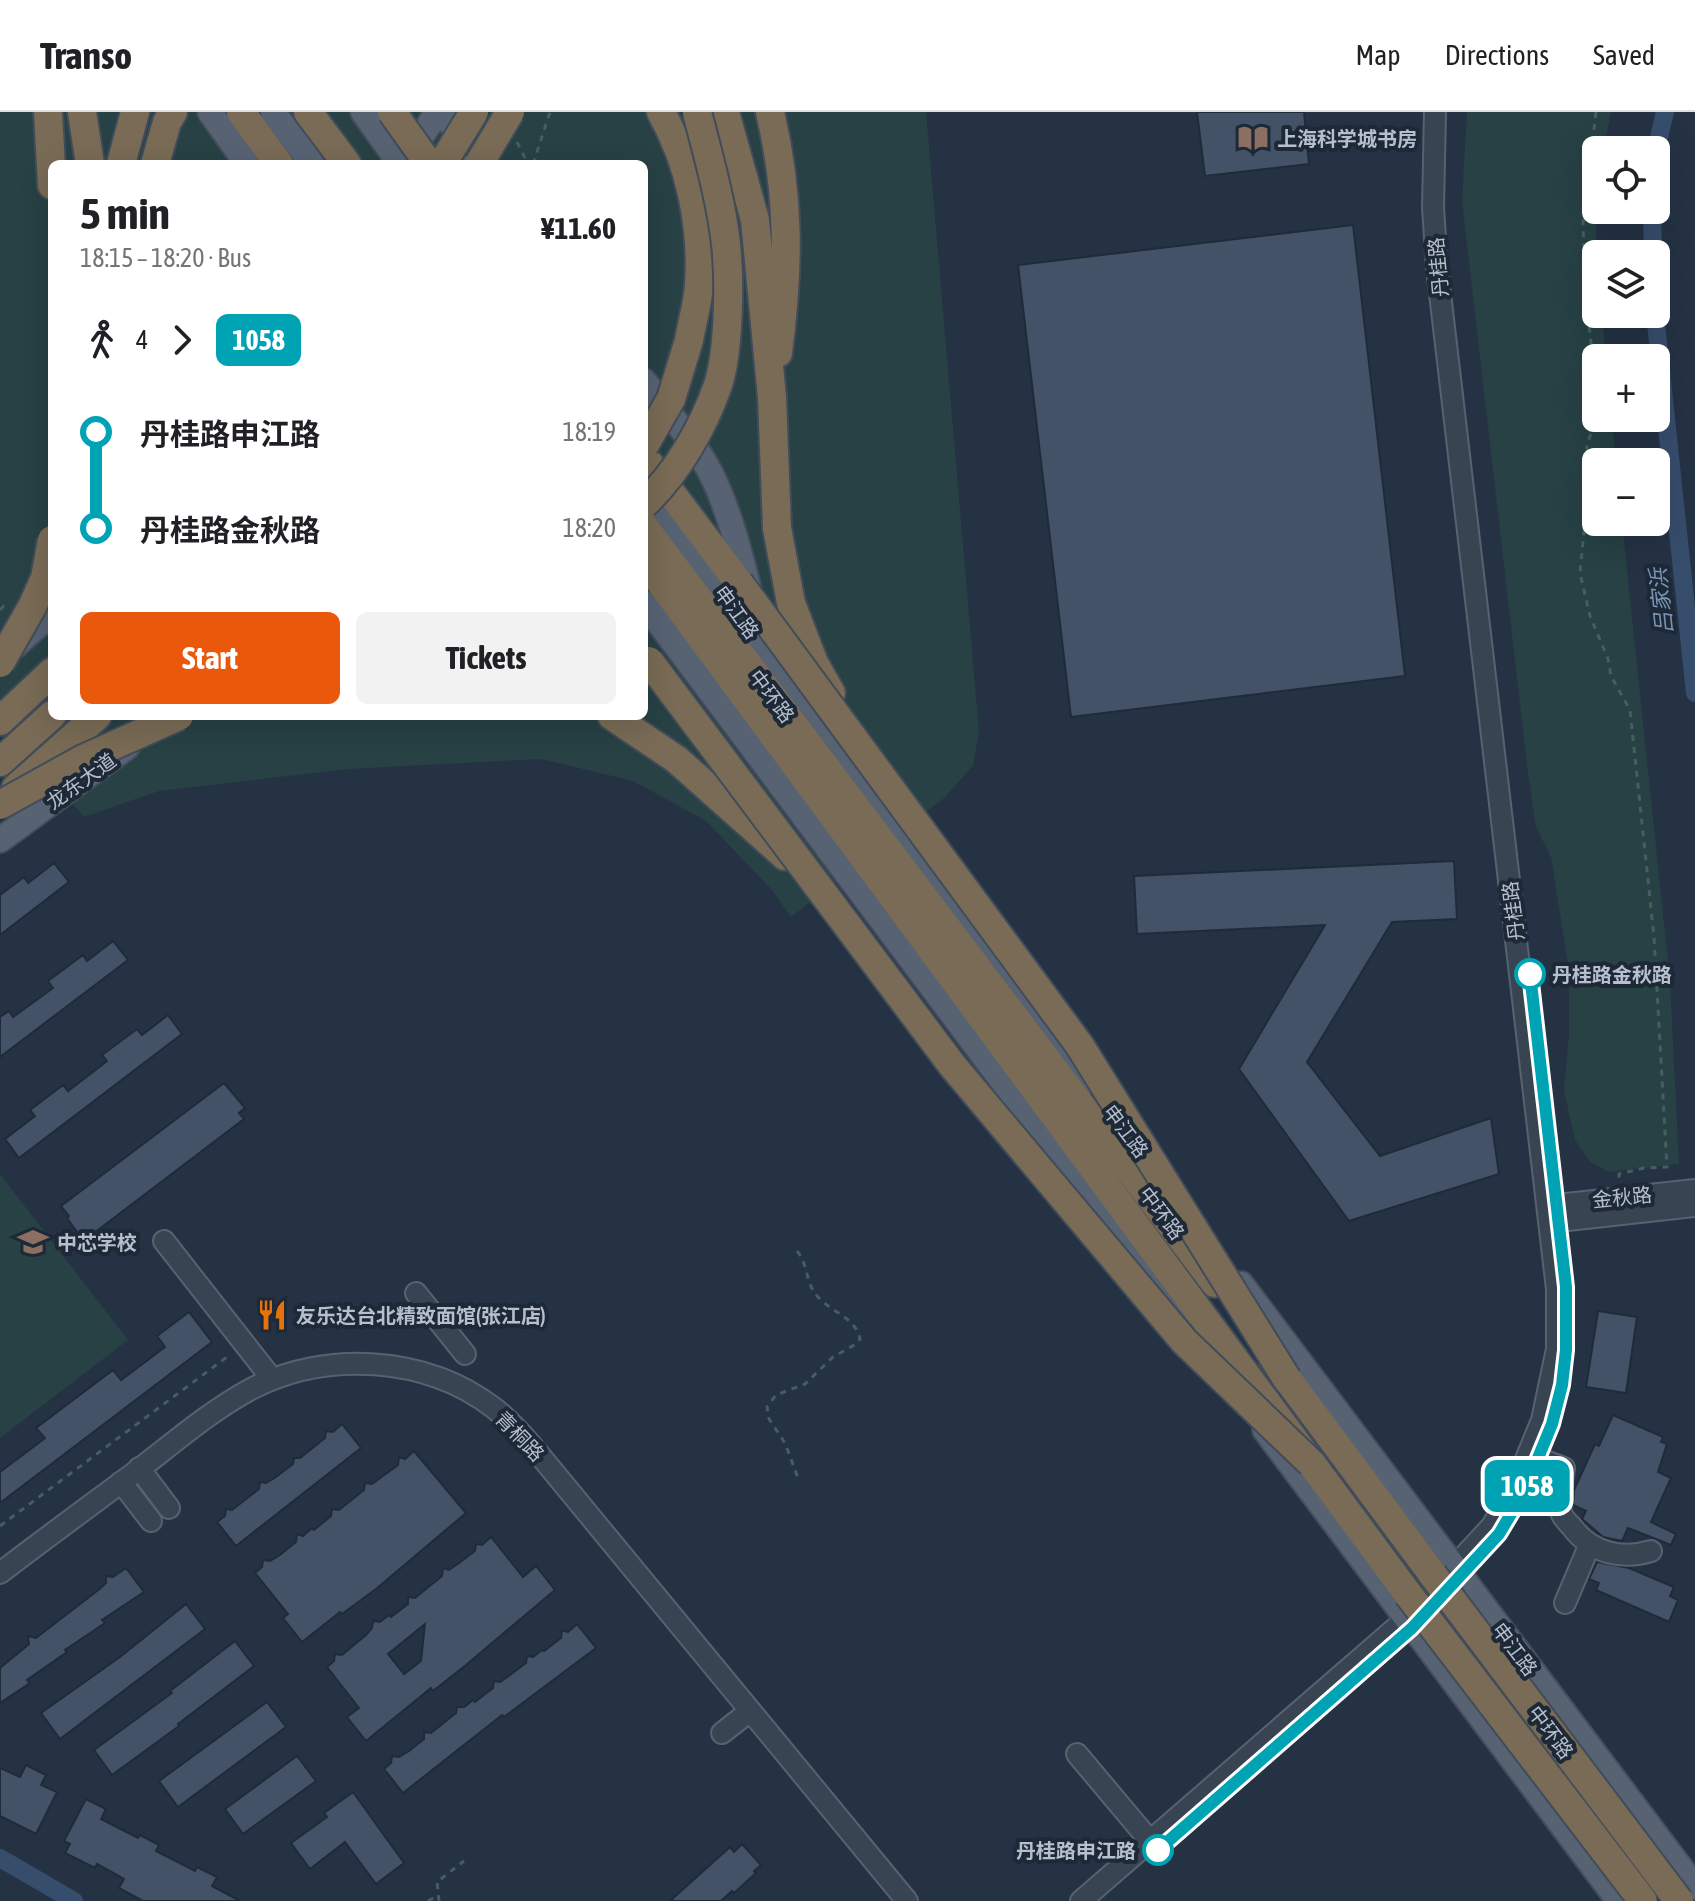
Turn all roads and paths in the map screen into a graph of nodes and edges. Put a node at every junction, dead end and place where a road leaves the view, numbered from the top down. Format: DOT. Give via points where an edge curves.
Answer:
graph roads {
  1 [pos="48,112"];
  2 [pos="82,112"];
  3 [pos="135,112"];
  4 [pos="173,112"];
  5 [pos="210,112"];
  6 [pos="241,112"];
  7 [pos="273,112"];
  8 [pos="308,112"];
  9 [pos="331,112"];
  10 [pos="363,112"];
  11 [pos="392,112"];
  12 [pos="439,112"];
  13 [pos="474,112"];
  14 [pos="510,112"];
  15 [pos="524,112"];
  16 [pos="550,112"];
  17 [pos="661,112"];
  18 [pos="697,112"];
  19 [pos="725,112"];
  20 [pos="770,112"];
  21 [pos="1435,112"];
  22 [pos="1444,112"];
  23 [pos="1596,112"];
  24 [pos="51,160"];
  25 [pos="89,160"];
  26 [pos="122,160"];
  27 [pos="156,160"];
  28 [pos="244,160"];
  29 [pos="276,160"];
  30 [pos="309,160"];
  31 [pos="344,160"];
  32 [pos="367,160"];
  33 [pos="399,160"];
  34 [pos="405,160"];
  35 [pos="426,160"];
  36 [pos="444,160"];
  37 [pos="477,160"];
  38 [pos="482,160"];
  39 [pos="494,160"];
  40 [pos="534,160"];
  41 [pos="648,386"];
  42 [pos="772,397"];
  43 [pos="648,439"];
  44 [pos="648,462"];
  45 [pos="648,494"];
  46 [pos="648,500"];
  47 [pos="648,532"];
  48 [pos="648,565"];
  49 [pos="48,570"];
  50 [pos="648,608"];
  51 [pos="48,617"];
  52 [pos="763,647"];
  53 [pos="648,655"];
  54 [pos="648,658"];
  55 [pos="0,662"];
  56 [pos="48,676"];
  57 [pos="48,719"];
  58 [pos="93,720"];
  59 [pos="153,720"];
  60 [pos="170,720"];
  61 [pos="0,721"];
  62 [pos="622,723"];
  63 [pos="742,731"];
  64 [pos="856,739"];
  65 [pos="0,762"];
  66 [pos="0,803"];
  67 [pos="0,840"];
  68 [pos="822,893"];
  69 [pos="1620,1197"];
  70 [pos="1687,1199"];
  71 [pos="1554,1213"];
  72 [pos="164,1241"];
  73 [pos="797,1251"];
  74 [pos="416,1293"];
  75 [pos="245,1344"];
  76 [pos="465,1354"];
  77 [pos="272,1379"];
  78 [pos="1287,1379"];
  79 [pos="1540,1459"];
  80 [pos="1311,1463"];
  81 [pos="139,1468"];
  82 [pos="798,1478"];
  83 [pos="121,1482"];
  84 [pos="169,1508"];
  85 [pos="151,1521"];
  86 [pos="0,1526"];
  87 [pos="1590,1544"];
  88 [pos="1651,1551"];
  89 [pos="1457,1571"];
  90 [pos="0,1573"];
  91 [pos="1565,1603"];
  92 [pos="1409,1614"];
  93 [pos="750,1711"];
  94 [pos="722,1733"];
  95 [pos="1077,1754"];
  96 [pos="1150,1841"];
  97 [pos="464,1861"];
  98 [pos="1695,1887"];
  99 [pos="439,1894"];
  100 [pos="428,1901"];
  101 [pos="439,1901"];
  102 [pos="907,1901"];
  103 [pos="1081,1901"];
  104 [pos="1099,1901"];
  105 [pos="1619,1901"];
  106 [pos="1643,1901"];
  107 [pos="1679,1901"];
  1 -- 24 [label="highway"];
  2 -- 25 [label="highway"];
  3 -- 26 [label="highway"];
  4 -- 27 [label="highway"];
  5 -- 28 [label="main road"];
  6 -- 29 [label="highway"];
  7 -- 30 [label="main road"];
  8 -- 31 [label="highway"];
  9 -- 32 [label="highway"];
  10 -- 33 [label="main road"];
  11 -- 35 [label="highway, bridge"];
  12 -- 34 [label="main road"];
  12 -- 37 [label="main road"];
  13 -- 36 [label="highway, bridge"];
  14 -- 38 [label="highway, bridge"];
  15 -- 39 [label="main road"];
  16 -- 40 [label="path"];
  17 -- 43 [label="highway, bridge" via="687,173 698,235 699,286 671,399"];
  18 -- 46 [label="highway, bridge" via="726,245 728,316 719,383 696,434"];
  19 -- 42 [label="highway" via="755,220"];
  20 -- 42 [label="highway" via="786,212 786,274"];
  21 -- 71 [label="street, 丹桂路" via="1437,268"];
  22 -- 71 [label="street, 丹桂路" via="1446,266"];
  23 -- 69 [label="path" via="1583,224 1596,388 1580,573 1611,676 1630,710 1654,937 1667,1167 1619,1174"];
  41 -- 52 [label="main road" via="715,481"];
  42 -- 64 [label="highway, bridge" via="777,528 791,603 814,663"];
  44 -- 64 [label="highway, bridge"];
  45 -- 52 [label="main road, 申江路"];
  47 -- 78 [label="highway, 中环路, bridge"];
  48 -- 80 [label="highway, 中环路, bridge"];
  49 -- 55 [label="highway, bridge"];
  50 -- 63 [label="main road"];
  51 -- 55 [label="main road"];
  52 -- 89 [label="main road, 申江路"];
  53 -- 63 [label="main road" via="704,690"];
  54 -- 68 [label="highway, bridge"];
  56 -- 61 [label="highway"];
  57 -- 65 [label="highway"];
  58 -- 66 [label="highway"];
  59 -- 67 [label="main road, 龙东大道" via="144,734"];
  60 -- 66 [label="highway, bridge"];
  62 -- 68 [label="highway, bridge" via="717,793"];
  63 -- 92 [label="main road"];
  64 -- 78 [label="highway, bridge" via="1080,1046"];
  68 -- 80 [label="highway, bridge" via="952,1065 1184,1341"];
  69 -- 70 [label="street, 金秋路"];
  69 -- 71 [label="street, 金秋路"];
  70 -- 71 [label="street, 金秋路"];
  71 -- 79 [label="street, 丹桂路" via="1566,1287 1566,1350 1559,1398"];
  71 -- 89 [label="street, 丹桂路" via="1559,1319 1542,1420 1499,1516"];
  72 -- 75 [label="street"];
  73 -- 82 [label="path" via="810,1287 855,1326 860,1339 805,1384 776,1395 767,1407"];
  74 -- 76 [label="street"];
  75 -- 77 [label="street"];
  75 -- 86 [label="path"];
  77 -- 81 [label="street, 青桐路" via="228,1403"];
  77 -- 93 [label="street, 青桐路" via="326,1366 390,1366 444,1381 493,1407 533,1447"];
  78 -- 107 [label="highway, 中环路, bridge"];
  79 -- 87 [label="street" via="1564,1468 1561,1514"];
  79 -- 89 [label="street, 丹桂路" via="1506,1524"];
  80 -- 92 [label="highway, 中环路"];
  81 -- 83 [label="street, 青桐路"];
  81 -- 84 [label="street"];
  83 -- 85 [label="street"];
  83 -- 90 [label="street, 青桐路"];
  87 -- 88 [label="street" via="1615,1555"];
  87 -- 91 [label="street"];
  89 -- 92 [label="street, 丹桂路"];
  89 -- 98 [label="main road, 申江路"];
  92 -- 96 [label="street, 丹桂路"];
  92 -- 104 [label="street, 丹桂路"];
  92 -- 105 [label="main road"];
  92 -- 106 [label="highway, 中环路, bridge"];
  93 -- 94 [label="street"];
  93 -- 102 [label="street, 青桐路"];
  95 -- 96 [label="street"];
  96 -- 103 [label="street, 丹桂路"];
  97 -- 99 [label="path" via="437,1882"];
  99 -- 100 [label="path"];
  99 -- 101 [label="path"];
}
